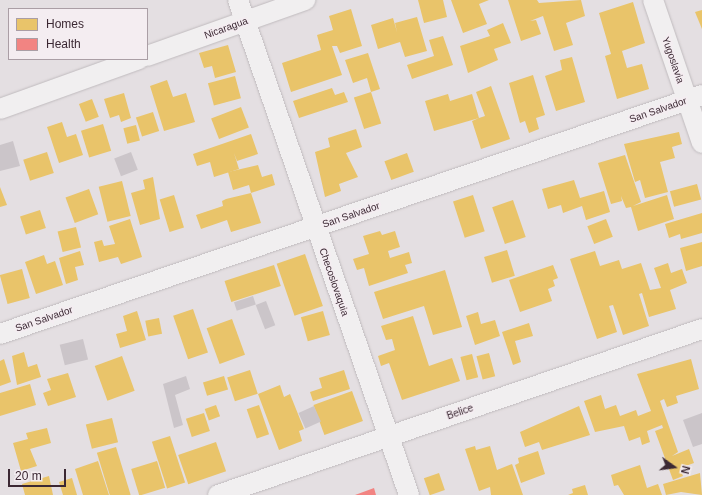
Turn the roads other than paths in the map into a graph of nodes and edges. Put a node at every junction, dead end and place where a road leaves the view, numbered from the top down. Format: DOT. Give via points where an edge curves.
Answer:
graph roads {
  1 [pos="238,0"];
  2 [pos="305,0"];
  3 [pos="653,0"];
  4 [pos="245,21"];
  5 [pos="148,56"];
  6 [pos="136,60"];
  7 [pos="695,98"];
  8 [pos="0,109"];
  9 [pos="702,143"];
  10 [pos="316,228"];
  11 [pos="702,328"];
  12 [pos="0,334"];
  13 [pos="388,437"];
  14 [pos="218,495"];
  15 [pos="409,495"];
  1 -- 4 [label="street, Checoslovaquia"];
  2 -- 4 [label="street, Nicaragua"];
  3 -- 7 [label="street, Yugoslavia"];
  4 -- 5 [label="street, Nicaragua"];
  4 -- 10 [label="street, Checoslovaquia"];
  6 -- 8 [label="street"];
  7 -- 9 [label="street, Yugoslavia"];
  7 -- 10 [label="street, San Salvador"];
  10 -- 12 [label="street, San Salvador"];
  10 -- 13 [label="street, Checoslovaquia"];
  11 -- 13 [label="street, Belice"];
  13 -- 14 [label="street, Belice"];
  13 -- 15 [label="street, Checoslovaquia"];
}
